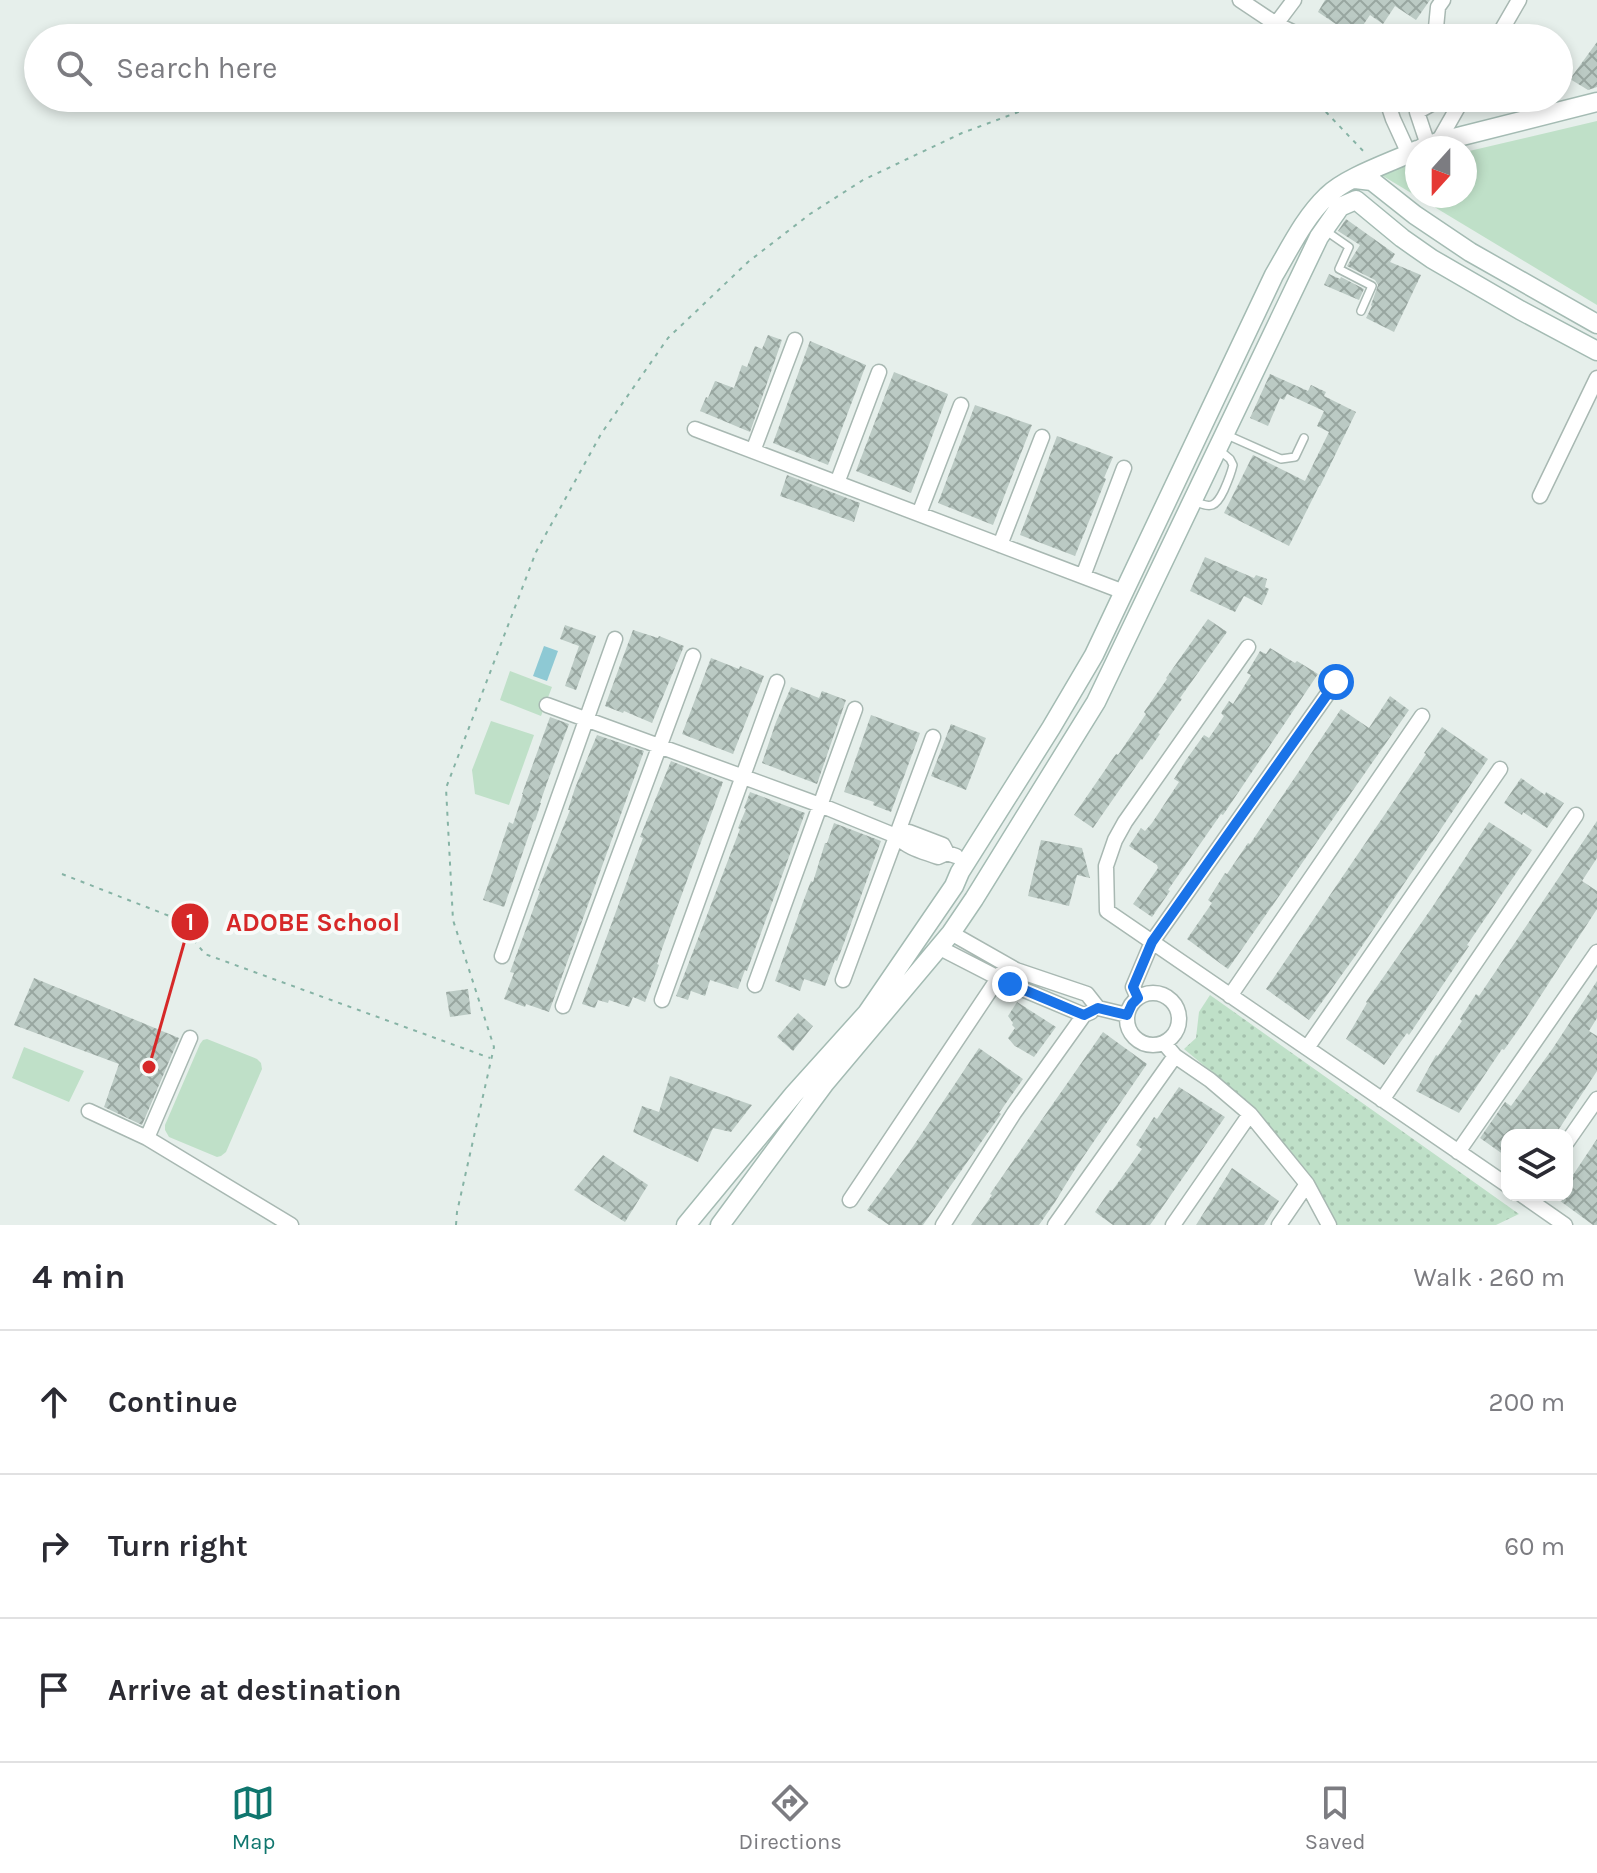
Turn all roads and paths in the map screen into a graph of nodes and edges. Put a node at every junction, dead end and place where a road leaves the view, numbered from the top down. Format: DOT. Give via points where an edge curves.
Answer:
graph roads {
  1 [pos="1240,0"];
  2 [pos="1294,0"];
  3 [pos="1443,0"];
  4 [pos="1519,0"];
  5 [pos="1276,24"];
  6 [pos="1436,24"];
  7 [pos="1505,24"];
  8 [pos="1597,102"];
  9 [pos="1573,108"];
  10 [pos="1016,112"];
  11 [pos="1326,112"];
  12 [pos="1391,112"];
  13 [pos="1417,112"];
  14 [pos="1452,112"];
  15 [pos="1559,112"];
  16 [pos="1393,119"];
  17 [pos="1411,136"];
  18 [pos="1421,136"];
  19 [pos="1433,136"];
  20 [pos="1468,136"];
  21 [pos="1405,156"];
  22 [pos="1378,167"];
  23 [pos="1355,179"];
  24 [pos="1324,230"];
  25 [pos="1361,311"];
  26 [pos="1597,324"];
  27 [pos="795,340"];
  28 [pos="1597,351"];
  29 [pos="879,372"];
  30 [pos="1597,378"];
  31 [pos="961,405"];
  32 [pos="695,429"];
  33 [pos="1042,437"];
  34 [pos="1304,438"];
  35 [pos="1222,442"];
  36 [pos="753,451"];
  37 [pos="1124,468"];
  38 [pos="837,483"];
  39 [pos="1540,496"];
  40 [pos="919,514"];
  41 [pos="1152,534"];
  42 [pos="1173,543"];
  43 [pos="1000,545"];
  44 [pos="1083,576"];
  45 [pos="1124,592"];
  46 [pos="615,639"];
  47 [pos="1248,647"];
  48 [pos="693,656"];
  49 [pos="777,682"];
  50 [pos="1336,682"];
  51 [pos="547,705"];
  52 [pos="855,709"];
  53 [pos="1422,716"];
  54 [pos="586,720"];
  55 [pos="933,737"];
  56 [pos="661,747"];
  57 [pos="1500,769"];
  58 [pos="743,777"];
  59 [pos="820,805"];
  60 [pos="1576,815"];
  61 [pos="896,836"];
  62 [pos="969,861"];
  63 [pos="62,874"];
  64 [pos="944,940"];
  65 [pos="1152,942"];
  66 [pos="1597,952"];
  67 [pos="502,956"];
  68 [pos="1007,965"];
  69 [pos="998,979"];
  70 [pos="843,980"];
  71 [pos="755,985"];
  72 [pos="1230,996"];
  73 [pos="1138,998"];
  74 [pos="662,1000"];
  75 [pos="563,1006"];
  76 [pos="1091,1011"];
  77 [pos="1127,1015"];
  78 [pos="190,1038"];
  79 [pos="1164,1043"];
  80 [pos="1307,1048"];
  81 [pos="1175,1056"];
  82 [pos="491,1059"];
  83 [pos="801,1099"];
  84 [pos="1597,1099"];
  85 [pos="1382,1100"];
  86 [pos="89,1111"];
  87 [pos="1250,1114"];
  88 [pos="1573,1133"];
  89 [pos="147,1138"];
  90 [pos="1458,1152"];
  91 [pos="1501,1181"];
  92 [pos="1307,1184"];
  93 [pos="850,1200"];
  94 [pos="1533,1201"];
  95 [pos="291,1225"];
  96 [pos="456,1225"];
  97 [pos="686,1225"];
  98 [pos="720,1225"];
  99 [pos="943,1225"];
  100 [pos="1055,1225"];
  101 [pos="1173,1225"];
  102 [pos="1279,1225"];
  103 [pos="1329,1225"];
  104 [pos="1565,1225"];
  1 -- 5 [label="street"];
  2 -- 5 [label="street"];
  3 -- 6 [label="street"];
  4 -- 7 [label="street"];
  8 -- 9 [label="street"];
  10 -- 82 [label="path" via="863,180 748,262 668,338 601,434 536,552 446,788 453,920 494,1047"];
  11 -- 22 [label="path"];
  12 -- 16 [label="street"];
  13 -- 16 [label="street"];
  13 -- 18 [label="street"];
  14 -- 19 [label="street"];
  15 -- 20 [label="street"];
  16 -- 17 [label="street"];
  21 -- 22 [label="street"];
  22 -- 23 [label="street"];
  23 -- 26 [label="street" via="1372,181 1470,252"];
  23 -- 41 [label="street" via="1328,194 1274,275"];
  24 -- 25 [label="lane" via="1349,247 1339,269 1372,286"];
  24 -- 28 [label="street" via="1340,207 1356,200 1432,259"];
  24 -- 35 [label="street"];
  27 -- 36 [label="street"];
  29 -- 38 [label="street"];
  30 -- 39 [label="street"];
  31 -- 40 [label="street"];
  32 -- 36 [label="street"];
  33 -- 43 [label="street"];
  34 -- 35 [label="lane" via="1295,457 1281,459"];
  35 -- 42 [label="street"];
  36 -- 38 [label="street"];
  37 -- 44 [label="street"];
  38 -- 40 [label="street"];
  40 -- 43 [label="street"];
  41 -- 42 [label="street"];
  41 -- 45 [label="street"];
  42 -- 64 [label="street" via="1096,702"];
  43 -- 44 [label="street"];
  44 -- 45 [label="street"];
  45 -- 62 [label="street" via="1087,667"];
  46 -- 54 [label="street"];
  47 -- 65 [label="street" via="1125,822 1106,866 1107,911"];
  48 -- 56 [label="street"];
  49 -- 58 [label="street"];
  50 -- 65 [label="street"];
  51 -- 54 [label="street"];
  52 -- 59 [label="street"];
  53 -- 72 [label="street"];
  54 -- 56 [label="street"];
  54 -- 67 [label="street"];
  55 -- 61 [label="street"];
  56 -- 58 [label="street"];
  56 -- 75 [label="street"];
  57 -- 80 [label="street"];
  58 -- 59 [label="street"];
  58 -- 74 [label="street"];
  59 -- 61 [label="street"];
  59 -- 71 [label="street"];
  60 -- 85 [label="street"];
  61 -- 62 [label="street" via="905,845 938,857 947,853"];
  61 -- 70 [label="street"];
  62 -- 83 [label="street" via="867,1013"];
  63 -- 82 [label="path" via="177,919 205,954"];
  64 -- 68 [label="street"];
  64 -- 69 [label="street"];
  64 -- 83 [label="street"];
  65 -- 72 [label="street"];
  65 -- 73 [label="street" via="1133,987"];
  66 -- 90 [label="street"];
  68 -- 69 [label="street"];
  68 -- 76 [label="street" via="1087,994"];
  69 -- 76 [label="street"];
  69 -- 93 [label="street"];
  72 -- 80 [label="street"];
  73 -- 77 [label="street"];
  73 -- 79 [label="street" via="1163,994 1176,1006 1179,1022"];
  76 -- 77 [label="street"];
  76 -- 99 [label="street" via="1014,1113"];
  77 -- 79 [label="street" via="1139,1041"];
  78 -- 89 [label="street"];
  79 -- 81 [label="street"];
  80 -- 85 [label="street"];
  81 -- 87 [label="street"];
  81 -- 100 [label="street"];
  82 -- 96 [label="path"];
  83 -- 97 [label="street"];
  83 -- 98 [label="street"];
  84 -- 88 [label="street"];
  85 -- 90 [label="street"];
  86 -- 89 [label="street"];
  87 -- 92 [label="street"];
  87 -- 101 [label="street"];
  89 -- 95 [label="street"];
  90 -- 91 [label="street"];
  92 -- 102 [label="street"];
  92 -- 103 [label="street"];
  94 -- 104 [label="street"];
}
